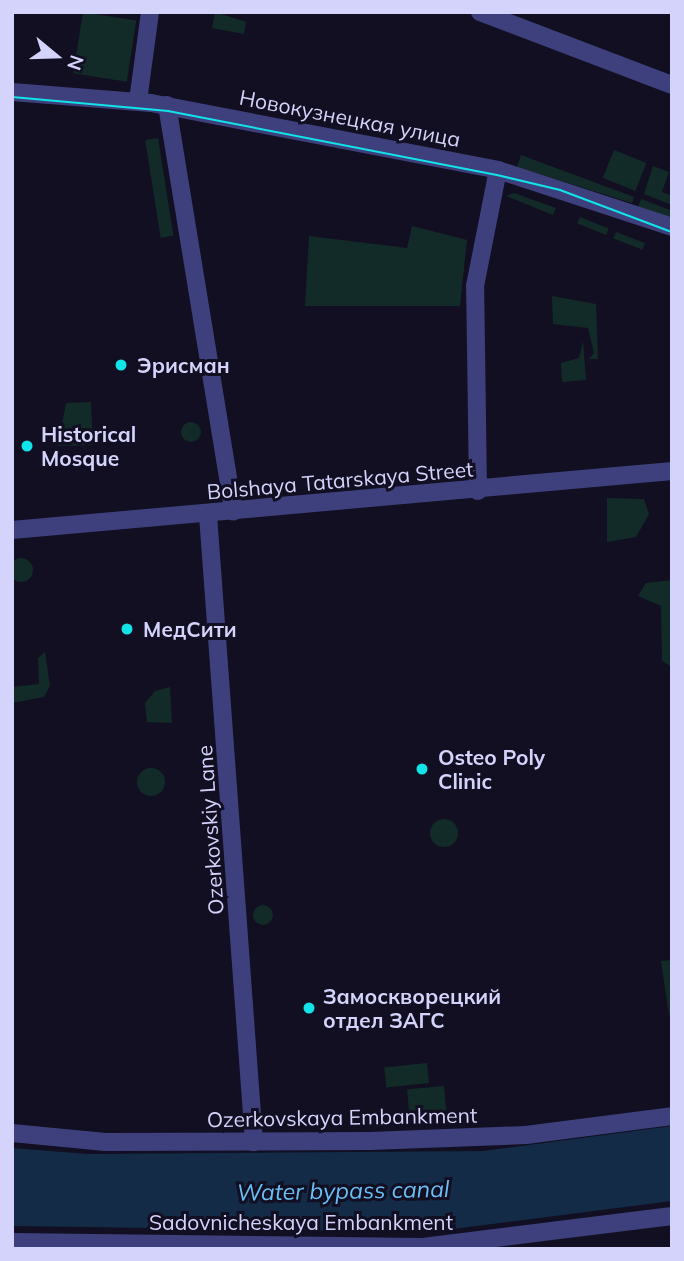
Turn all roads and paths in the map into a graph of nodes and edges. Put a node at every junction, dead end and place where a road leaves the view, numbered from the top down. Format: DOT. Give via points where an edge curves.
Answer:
graph roads {
  1 [pos="150,12"];
  2 [pos="480,12"];
  3 [pos="672,85"];
  4 [pos="12,92"];
  5 [pos="138,101"];
  6 [pos="167,105"];
  7 [pos="498,170"];
  8 [pos="672,227"];
  9 [pos="672,471"];
  10 [pos="478,491"];
  11 [pos="234,512"];
  12 [pos="208,515"];
  13 [pos="12,530"];
  14 [pos="672,1116"];
  15 [pos="12,1133"];
  16 [pos="254,1142"];
  17 [pos="672,1216"];
  18 [pos="12,1242"];
  19 [pos="423,1248"];
  1 -- 5 [label="street"];
  2 -- 3 [label="street"];
  4 -- 5 [label="street, Новокузнецкая улица"];
  5 -- 6 [label="street, Новокузнецкая улица"];
  6 -- 7 [label="street, Новокузнецкая улица"];
  6 -- 11 [label="street"];
  7 -- 8 [label="street, Новокузнецкая улица"];
  7 -- 10 [label="street" via="475,286"];
  9 -- 10 [label="street, Bolshaya Tatarskaya Street"];
  10 -- 11 [label="street, Bolshaya Tatarskaya Street"];
  11 -- 12 [label="street, Bolshaya Tatarskaya Street"];
  12 -- 13 [label="street, Bolshaya Tatarskaya Street"];
  12 -- 16 [label="street, Ozerkovskiy Lane"];
  14 -- 16 [label="street, Ozerkovskaya Embankment" via="526,1135"];
  15 -- 16 [label="street, Ozerkovskaya Embankment" via="106,1142"];
  17 -- 19 [label="street, Sadovnicheskaya Embankment"];
  18 -- 19 [label="street, Sadovnicheskaya Embankment"];
}
